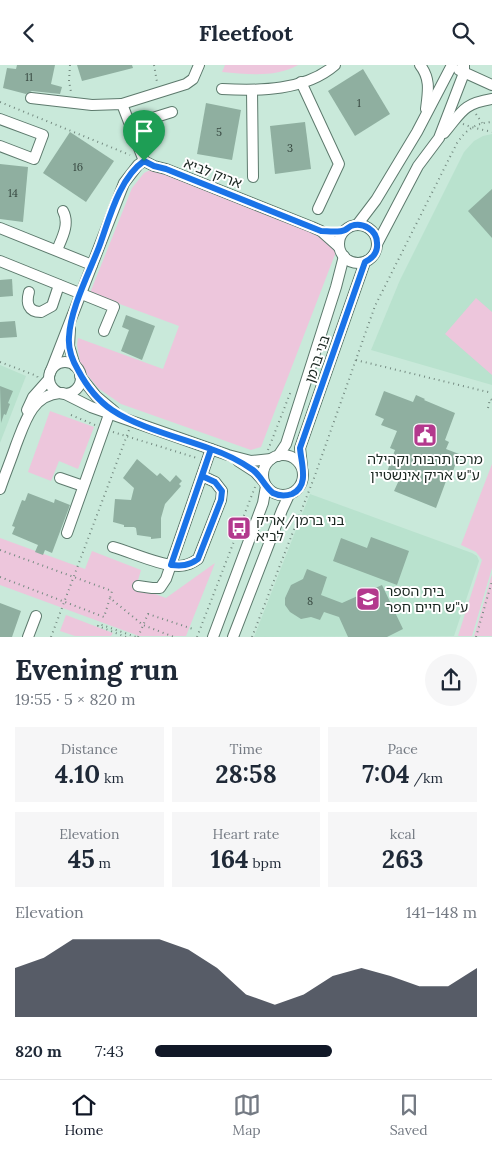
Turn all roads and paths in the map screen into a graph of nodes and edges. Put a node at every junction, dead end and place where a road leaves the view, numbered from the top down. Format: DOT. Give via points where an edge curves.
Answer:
graph roads {
  1 [pos="70,65"];
  2 [pos="154,65"];
  3 [pos="199,65"];
  4 [pos="335,65"];
  5 [pos="420,65"];
  6 [pos="450,66"];
  7 [pos="464,69"];
  8 [pos="301,82"];
  9 [pos="492,85"];
  10 [pos="222,89"];
  11 [pos="252,90"];
  12 [pos="159,93"];
  13 [pos="31,98"];
  14 [pos="492,99"];
  15 [pos="0,102"];
  16 [pos="72,103"];
  17 [pos="122,104"];
  18 [pos="172,112"];
  19 [pos="424,118"];
  20 [pos="0,119"];
  21 [pos="492,122"];
  22 [pos="130,125"];
  23 [pos="471,127"];
  24 [pos="492,132"];
  25 [pos="0,145"];
  26 [pos="426,155"];
  27 [pos="144,161"];
  28 [pos="252,177"];
  29 [pos="318,209"];
  30 [pos="63,211"];
  31 [pos="357,225"];
  32 [pos="0,228"];
  33 [pos="321,231"];
  34 [pos="344,231"];
  35 [pos="377,244"];
  36 [pos="57,250"];
  37 [pos="342,252"];
  38 [pos="0,261"];
  39 [pos="365,262"];
  40 [pos="92,265"];
  41 [pos="60,285"];
  42 [pos="29,292"];
  43 [pos="81,294"];
  44 [pos="72,316"];
  45 [pos="104,331"];
  46 [pos="356,360"];
  47 [pos="0,362"];
  48 [pos="78,371"];
  49 [pos="47,379"];
  50 [pos="62,393"];
  51 [pos="492,393"];
  52 [pos="492,400"];
  53 [pos="488,408"];
  54 [pos="110,411"];
  55 [pos="71,415"];
  56 [pos="27,417"];
  57 [pos="130,420"];
  58 [pos="104,429"];
  59 [pos="126,436"];
  60 [pos="211,449"];
  61 [pos="228,455"];
  62 [pos="275,457"];
  63 [pos="207,462"];
  64 [pos="303,470"];
  65 [pos="202,476"];
  66 [pos="60,478"];
  67 [pos="265,484"];
  68 [pos="311,485"];
  69 [pos="83,486"];
  70 [pos="0,489"];
  71 [pos="292,494"];
  72 [pos="67,533"];
  73 [pos="113,547"];
  74 [pos="0,550"];
  75 [pos="171,565"];
  76 [pos="0,577"];
  77 [pos="73,577"];
  78 [pos="492,581"];
  79 [pos="138,585"];
  80 [pos="491,587"];
  81 [pos="110,598"];
  82 [pos="64,602"];
  83 [pos="36,617"];
  84 [pos="143,625"];
  85 [pos="193,629"];
  86 [pos="28,637"];
  87 [pos="51,637"];
  88 [pos="126,637"];
  89 [pos="137,637"];
  90 [pos="174,637"];
  91 [pos="213,637"];
  92 [pos="233,637"];
  93 [pos="252,637"];
  94 [pos="476,637"];
  1 -- 16 [label="path"];
  2 -- 12 [label="path"];
  3 -- 12 [label="street" via="193,79 186,84"];
  4 -- 8 [label="street" via="314,79"];
  5 -- 19 [label="street" via="428,82"];
  6 -- 7 [label="street"];
  6 -- 19 [label="street"];
  7 -- 9 [label="street"];
  7 -- 26 [label="street" via="439,138"];
  8 -- 11 [label="street"];
  8 -- 29 [label="street" via="339,164"];
  10 -- 11 [label="street"];
  11 -- 28 [label="street"];
  12 -- 17 [label="street"];
  13 -- 16 [label="street"];
  14 -- 26 [label="street" via="463,109"];
  15 -- 27 [label="path"];
  16 -- 17 [label="street"];
  17 -- 22 [label="street"];
  18 -- 22 [label="street"];
  19 -- 31 [label="street" via="376,200"];
  20 -- 25 [label="street" via="43,135 34,159"];
  21 -- 23 [label="path"];
  22 -- 27 [label="street"];
  23 -- 24 [label="path"];
  23 -- 46 [label="path" via="456,143 390,275"];
  26 -- 35 [label="street"];
  27 -- 33 [label="street, אריק לביא"];
  27 -- 40 [label="street" via="124,183"];
  30 -- 36 [label="street" via="66,222"];
  31 -- 34 [label="street"];
  31 -- 35 [label="street" via="371,229"];
  32 -- 36 [label="street"];
  33 -- 34 [label="street, אריק לביא"];
  33 -- 37 [label="street, אריק לביא"];
  34 -- 37 [label="street" via="340,238"];
  35 -- 39 [label="street" via="376,252"];
  36 -- 40 [label="street"];
  37 -- 39 [label="street" via="354,263"];
  37 -- 62 [label="street, בני ברמן" via="336,287 286,444"];
  38 -- 41 [label="street"];
  39 -- 64 [label="street, בני ברמן" via="300,448"];
  40 -- 43 [label="street"];
  41 -- 42 [label="street" via="52,306 41,312 29,307"];
  41 -- 43 [label="street"];
  43 -- 44 [label="street"];
  43 -- 45 [label="street" via="114,307"];
  44 -- 48 [label="street" via="69,346"];
  44 -- 49 [label="street"];
  46 -- 51 [label="path"];
  46 -- 68 [label="path"];
  47 -- 49 [label="path"];
  48 -- 49 [label="street" via="71,363 61,362 52,368"];
  48 -- 50 [label="street" via="80,380 76,389"];
  48 -- 54 [label="street"];
  49 -- 50 [label="street"];
  49 -- 56 [label="street" via="30,401"];
  50 -- 54 [label="street" via="91,407"];
  50 -- 56 [label="street" via="44,397"];
  52 -- 53 [label="path"];
  54 -- 57 [label="street"];
  54 -- 58 [label="street"];
  55 -- 58 [label="path"];
  56 -- 70 [label="street"];
  57 -- 59 [label="path"];
  57 -- 60 [label="street"];
  58 -- 59 [label="path"];
  58 -- 69 [label="street"];
  59 -- 63 [label="path"];
  59 -- 77 [label="path"];
  60 -- 61 [label="street"];
  60 -- 63 [label="street"];
  61 -- 62 [label="street" via="251,461"];
  61 -- 67 [label="street" via="255,471"];
  62 -- 64 [label="street" via="292,457"];
  62 -- 67 [label="street" via="264,469"];
  63 -- 65 [label="street"];
  64 -- 68 [label="street"];
  64 -- 71 [label="street" via="301,487"];
  65 -- 75 [label="street"];
  65 -- 75 [label="street" via="215,482 222,491 221,500 198,559 192,564"];
  66 -- 69 [label="street"];
  67 -- 71 [label="street" via="275,494"];
  67 -- 91 [label="street" via="264,503"];
  68 -- 71 [label="street"];
  68 -- 93 [label="path"];
  69 -- 72 [label="street"];
  71 -- 92 [label="street" via="282,510"];
  73 -- 75 [label="street"];
  74 -- 77 [label="path"];
  75 -- 79 [label="street" via="160,588"];
  76 -- 82 [label="path"];
  77 -- 81 [label="path" via="112,591"];
  77 -- 82 [label="path"];
  78 -- 80 [label="path"];
  80 -- 94 [label="path"];
  81 -- 82 [label="path" via="104,617"];
  81 -- 84 [label="path"];
  82 -- 87 [label="path"];
  83 -- 86 [label="street"];
  84 -- 85 [label="path" via="148,614"];
  84 -- 89 [label="path"];
  84 -- 90 [label="path"];
  88 -- 89 [label="path" via="98,626 99,623"];
}
